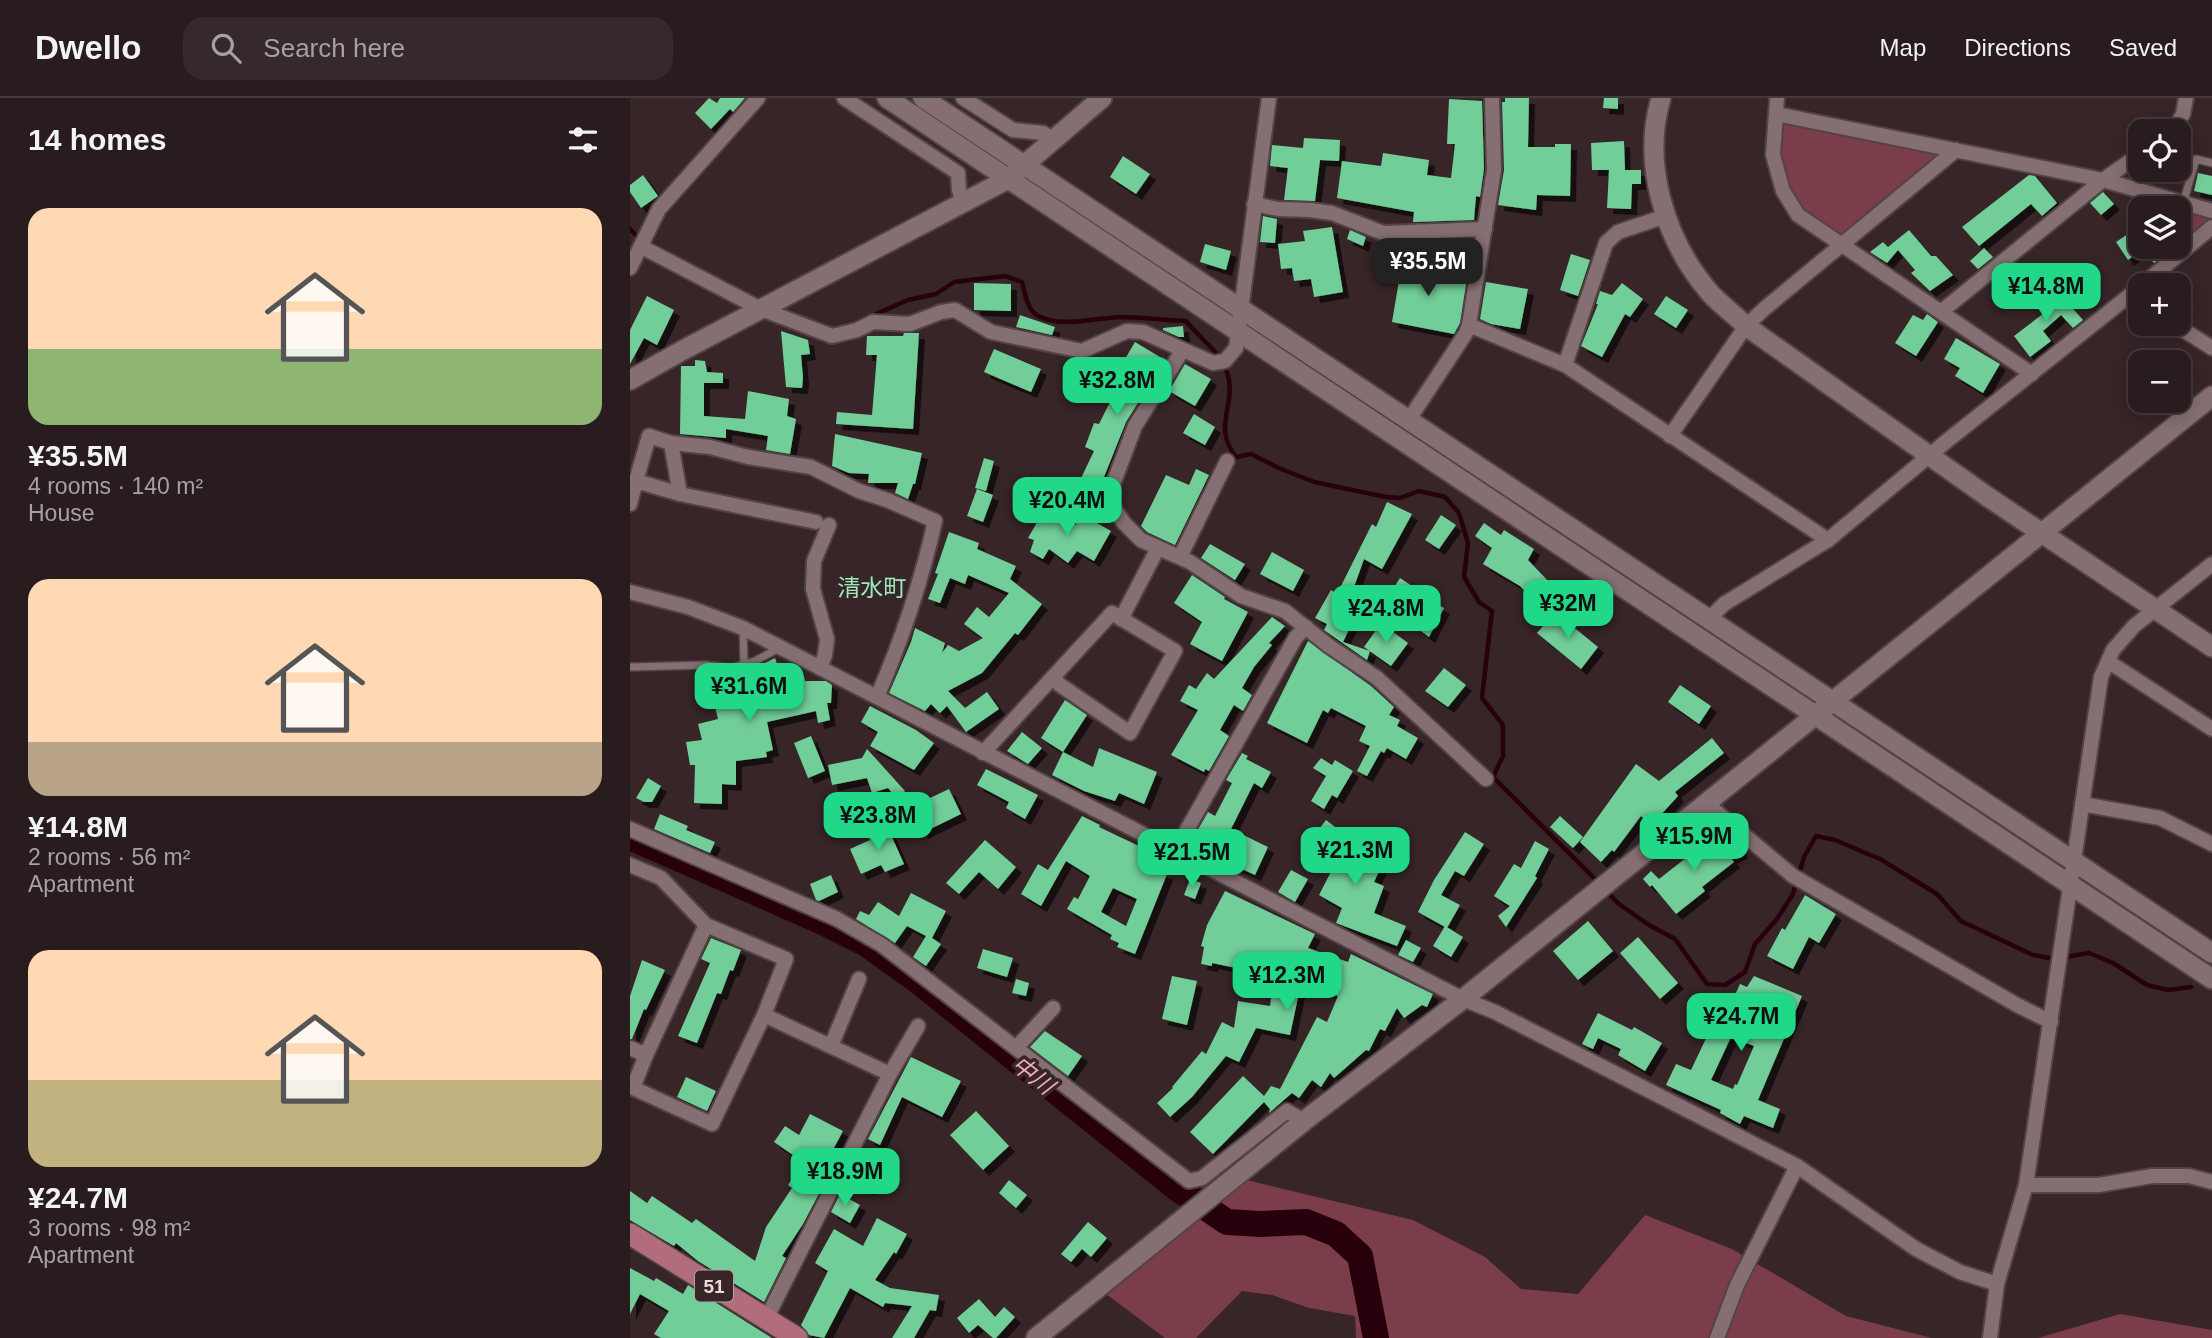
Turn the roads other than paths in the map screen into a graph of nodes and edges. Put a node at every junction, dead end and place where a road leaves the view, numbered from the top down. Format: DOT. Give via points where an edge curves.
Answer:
graph roads {
  1 [pos="758,98"];
  2 [pos="844,98"];
  3 [pos="887,98"];
  4 [pos="923,98"];
  5 [pos="963,98"];
  6 [pos="1102,98"];
  7 [pos="1269,98"];
  8 [pos="1492,98"];
  9 [pos="1661,98"];
  10 [pos="1777,98"];
  11 [pos="2186,98"];
  12 [pos="1776,114"];
  13 [pos="2180,119"];
  14 [pos="1055,140"];
  15 [pos="1956,150"];
  16 [pos="2128,162"];
  17 [pos="2212,163"];
  18 [pos="1026,166"];
  19 [pos="1008,179"];
  20 [pos="2103,180"];
  21 [pos="2159,196"];
  22 [pos="2185,196"];
  23 [pos="964,204"];
  24 [pos="1254,204"];
  25 [pos="2191,205"];
  26 [pos="2212,211"];
  27 [pos="1666,216"];
  28 [pos="2212,228"];
  29 [pos="1485,229"];
  30 [pos="642,247"];
  31 [pos="1841,247"];
  32 [pos="630,268"];
  33 [pos="2160,273"];
  34 [pos="2128,300"];
  35 [pos="761,309"];
  36 [pos="1242,310"];
  37 [pos="1941,312"];
  38 [pos="1469,325"];
  39 [pos="1746,326"];
  40 [pos="1239,331"];
  41 [pos="2191,335"];
  42 [pos="2212,348"];
  43 [pos="1182,351"];
  44 [pos="1565,365"];
  45 [pos="2032,374"];
  46 [pos="630,380"];
  47 [pos="2212,396"];
  48 [pos="1408,421"];
  49 [pos="1670,436"];
  50 [pos="671,443"];
  51 [pos="1932,455"];
  52 [pos="1227,461"];
  53 [pos="636,481"];
  54 [pos="680,494"];
  55 [pos="630,504"];
  56 [pos="2041,533"];
  57 [pos="1828,540"];
  58 [pos="1158,548"];
  59 [pos="1180,557"];
  60 [pos="2212,564"];
  61 [pos="630,592"];
  62 [pos="2154,608"];
  63 [pos="1121,619"];
  64 [pos="1709,619"];
  65 [pos="1306,627"];
  66 [pos="743,628"];
  67 [pos="780,647"];
  68 [pos="2212,647"];
  69 [pos="2109,662"];
  70 [pos="744,664"];
  71 [pos="630,667"];
  72 [pos="820,668"];
  73 [pos="1053,677"];
  74 [pos="877,697"];
  75 [pos="1833,701"];
  76 [pos="1816,715"];
  77 [pos="2212,729"];
  78 [pos="983,753"];
  79 [pos="1486,779"];
  80 [pos="1706,803"];
  81 [pos="2082,804"];
  82 [pos="630,829"];
  83 [pos="2212,844"];
  84 [pos="1175,851"];
  85 [pos="2074,862"];
  86 [pos="631,866"];
  87 [pos="2072,885"];
  88 [pos="706,925"];
  89 [pos="2212,952"];
  90 [pos="2208,976"];
  91 [pos="859,979"];
  92 [pos="1463,999"];
  93 [pos="1053,1008"];
  94 [pos="764,1015"];
  95 [pos="2051,1022"];
  96 [pos="918,1026"];
  97 [pos="831,1046"];
  98 [pos="630,1048"];
  99 [pos="1016,1048"];
  100 [pos="646,1055"];
  101 [pos="890,1074"];
  102 [pos="1304,1121"];
  103 [pos="1797,1167"];
  104 [pos="2212,1182"];
  105 [pos="2026,1185"];
  106 [pos="630,1234"];
  107 [pos="1997,1284"];
  108 [pos="766,1319"];
  109 [pos="797,1338"];
  110 [pos="1036,1338"];
  111 [pos="1717,1338"];
  112 [pos="1990,1338"];
  1 -- 30 [label="street" via="659,209"];
  2 -- 23 [label="street" via="958,173"];
  3 -- 19 [label="street"];
  4 -- 18 [label="street"];
  5 -- 14 [label="street" via="1013,130 1043,133"];
  6 -- 14 [label="street"];
  7 -- 24 [label="street"];
  8 -- 29 [label="street" via="1494,170"];
  9 -- 27 [label="street" via="1654,138"];
  10 -- 12 [label="street"];
  11 -- 13 [label="street"];
  12 -- 15 [label="street"];
  12 -- 31 [label="street" via="1773,155 1783,191 1798,215"];
  14 -- 18 [label="street"];
  15 -- 20 [label="street"];
  15 -- 31 [label="street"];
  16 -- 20 [label="street"];
  17 -- 22 [label="lane" via="2196,159"];
  18 -- 19 [label="street"];
  18 -- 36 [label="street"];
  19 -- 23 [label="street"];
  19 -- 40 [label="street"];
  20 -- 21 [label="street"];
  20 -- 37 [label="street"];
  23 -- 35 [label="street"];
  24 -- 29 [label="street" via="1332,214 1383,233"];
  24 -- 36 [label="street"];
  25 -- 26 [label="street"];
  27 -- 39 [label="street" via="1673,237 1711,295"];
  27 -- 44 [label="street" via="1618,232 1606,243"];
  28 -- 33 [label="street"];
  29 -- 38 [label="street"];
  30 -- 32 [label="street"];
  30 -- 35 [label="street"];
  31 -- 37 [label="street"];
  31 -- 39 [label="street"];
  34 -- 45 [label="street"];
  35 -- 43 [label="street" via="832,336 873,322 910,324 955,310 991,332 1068,349 1082,351 1127,331 1143,332"];
  35 -- 46 [label="street"];
  36 -- 40 [label="street"];
  36 -- 48 [label="street"];
  37 -- 45 [label="street"];
  38 -- 44 [label="street"];
  38 -- 48 [label="street"];
  39 -- 49 [label="street"];
  39 -- 51 [label="street"];
  40 -- 43 [label="street" via="1236,348 1225,361 1213,363"];
  40 -- 76 [label="street"];
  41 -- 42 [label="street"];
  43 -- 58 [label="street" via="1135,426 1110,492 1111,504 1124,523 1141,540"];
  44 -- 49 [label="street"];
  45 -- 51 [label="street"];
  47 -- 56 [label="street"];
  48 -- 64 [label="street"];
  49 -- 57 [label="street"];
  50 -- 53 [label="street" via="649,436"];
  50 -- 54 [label="street"];
  50 -- 74 [label="street" via="811,467 935,521 911,613"];
  51 -- 56 [label="street"];
  51 -- 57 [label="street"];
  52 -- 59 [label="street"];
  53 -- 54 [label="street"];
  53 -- 55 [label="street"];
  54 -- 72 [label="street" via="822,524 813,589 827,639"];
  56 -- 62 [label="street"];
  56 -- 75 [label="street"];
  57 -- 64 [label="street" via="1724,604"];
  58 -- 59 [label="street"];
  58 -- 63 [label="street"];
  59 -- 65 [label="street" via="1241,596 1285,611"];
  60 -- 62 [label="street"];
  61 -- 66 [label="street"];
  62 -- 68 [label="street"];
  62 -- 69 [label="street" via="2113,650"];
  63 -- 73 [label="street" via="1112,613"];
  63 -- 73 [label="street" via="1175,651 1130,733"];
  64 -- 75 [label="street"];
  65 -- 79 [label="street" via="1377,678"];
  65 -- 84 [label="street" via="1296,637"];
  66 -- 67 [label="street"];
  66 -- 70 [label="lane"];
  67 -- 70 [label="lane"];
  67 -- 72 [label="street"];
  69 -- 77 [label="street"];
  69 -- 81 [label="street" via="2101,677"];
  70 -- 71 [label="lane" via="731,668"];
  72 -- 74 [label="street"];
  73 -- 78 [label="street"];
  74 -- 78 [label="street"];
  75 -- 76 [label="street"];
  75 -- 85 [label="street"];
  76 -- 80 [label="street"];
  76 -- 87 [label="street"];
  78 -- 84 [label="street"];
  80 -- 92 [label="street"];
  80 -- 95 [label="street" via="1793,876"];
  81 -- 83 [label="street" via="2160,818"];
  81 -- 85 [label="street"];
  82 -- 99 [label="street" via="850,925"];
  84 -- 92 [label="street"];
  85 -- 87 [label="street"];
  85 -- 89 [label="street"];
  86 -- 88 [label="street" via="661,878"];
  87 -- 90 [label="street"];
  87 -- 95 [label="street"];
  88 -- 94 [label="street" via="786,959"];
  88 -- 100 [label="street"];
  89 -- 90 [label="street"];
  91 -- 97 [label="street"];
  92 -- 102 [label="street"];
  92 -- 103 [label="street"];
  93 -- 99 [label="street"];
  94 -- 97 [label="street"];
  94 -- 100 [label="street" via="712,1124 633,1088"];
  95 -- 105 [label="street"];
  96 -- 101 [label="street"];
  97 -- 101 [label="street"];
  98 -- 100 [label="street"];
  99 -- 102 [label="street" via="1189,1181 1202,1178 1287,1111"];
  101 -- 108 [label="street"];
  102 -- 110 [label="street"];
  103 -- 107 [label="street" via="1916,1248 1960,1272"];
  103 -- 111 [label="street" via="1737,1285"];
  104 -- 105 [label="street" via="2189,1176 2152,1176 2099,1185"];
  105 -- 107 [label="street"];
  106 -- 108 [label="main road, 51"];
  107 -- 112 [label="street"];
  108 -- 109 [label="main road, 51"];
}
